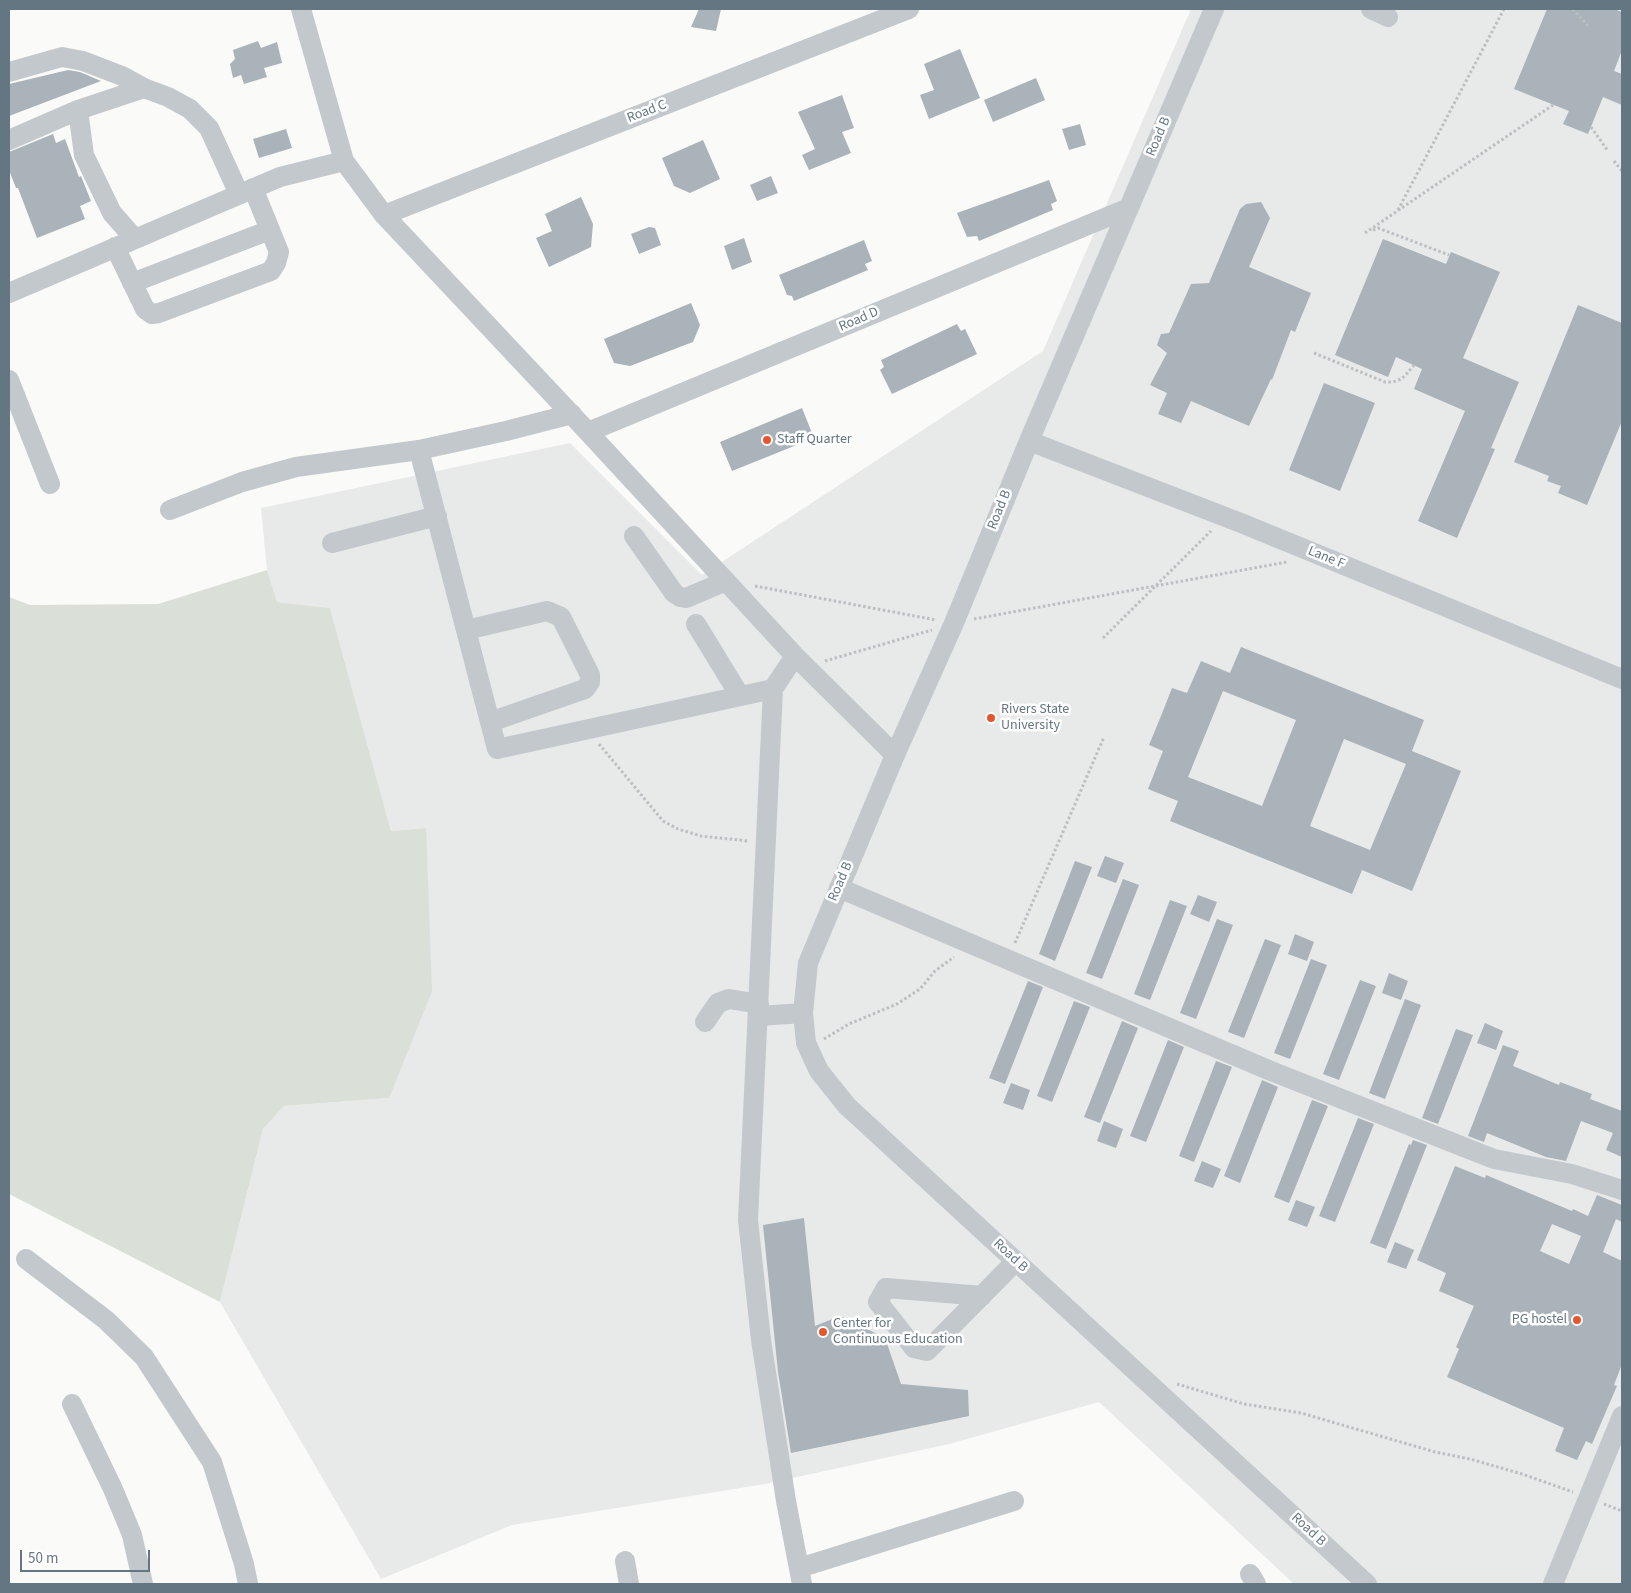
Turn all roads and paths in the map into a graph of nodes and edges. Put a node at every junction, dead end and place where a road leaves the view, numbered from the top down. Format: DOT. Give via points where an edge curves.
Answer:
graph roads {
  1 [pos="301,9"];
  2 [pos="909,9"];
  3 [pos="1214,9"];
  4 [pos="1504,9"];
  5 [pos="1572,9"];
  6 [pos="1589,27"];
  7 [pos="9,72"];
  8 [pos="144,88"];
  9 [pos="1553,104"];
  10 [pos="78,110"];
  11 [pos="1591,127"];
  12 [pos="9,140"];
  13 [pos="1608,152"];
  14 [pos="1614,161"];
  15 [pos="344,162"];
  16 [pos="1622,171"];
  17 [pos="246,191"];
  18 [pos="1129,208"];
  19 [pos="1398,210"];
  20 [pos="384,215"];
  21 [pos="270,230"];
  22 [pos="135,239"];
  23 [pos="115,248"];
  24 [pos="1449,255"];
  25 [pos="132,283"];
  26 [pos="9,293"];
  27 [pos="1314,353"];
  28 [pos="1414,365"];
  29 [pos="10,385"];
  30 [pos="572,414"];
  31 [pos="588,432"];
  32 [pos="1029,441"];
  33 [pos="419,450"];
  34 [pos="50,484"];
  35 [pos="170,510"];
  36 [pos="437,516"];
  37 [pos="1224,517"];
  38 [pos="634,536"];
  39 [pos="332,543"];
  40 [pos="1291,561"];
  41 [pos="726,581"];
  42 [pos="754,586"];
  43 [pos="954,623"];
  44 [pos="696,624"];
  45 [pos="466,630"];
  46 [pos="1103,638"];
  47 [pos="801,661"];
  48 [pos="1622,679"];
  49 [pos="773,689"];
  50 [pos="740,696"];
  51 [pos="490,722"];
  52 [pos="588,729"];
  53 [pos="1104,737"];
  54 [pos="895,755"];
  55 [pos="766,843"];
  56 [pos="838,888"];
  57 [pos="973,945"];
  58 [pos="1008,960"];
  59 [pos="759,1010"];
  60 [pos="803,1013"];
  61 [pos="705,1022"];
  62 [pos="808,1048"];
  63 [pos="1622,1190"];
  64 [pos="26,1259"];
  65 [pos="1016,1262"];
  66 [pos="982,1296"];
  67 [pos="1142,1377"];
  68 [pos="72,1404"];
  69 [pos="1622,1416"];
  70 [pos="1589,1498"];
  71 [pos="1014,1501"];
  72 [pos="1622,1510"];
  73 [pos="625,1561"];
  74 [pos="800,1576"];
  75 [pos="143,1584"];
  76 [pos="248,1584"];
  77 [pos="629,1584"];
  78 [pos="1367,1584"];
  79 [pos="1554,1584"];
  1 -- 15 [label="street"];
  2 -- 20 [label="street, Road C"];
  3 -- 18 [label="street, Road B"];
  4 -- 19 [label="path"];
  5 -- 6 [label="path"];
  7 -- 8 [label="street" via="62,57 84,60"];
  8 -- 10 [label="street"];
  8 -- 17 [label="street" via="190,109 209,128"];
  9 -- 19 [label="path"];
  10 -- 12 [label="street"];
  10 -- 22 [label="street" via="84,155 112,213"];
  11 -- 13 [label="path"];
  14 -- 16 [label="path"];
  15 -- 17 [label="street" via="280,177"];
  15 -- 20 [label="street"];
  17 -- 21 [label="street"];
  17 -- 22 [label="street"];
  18 -- 31 [label="street, Road D"];
  18 -- 32 [label="street, Road B"];
  19 -- 24 [label="path" via="1365,233 1378,228"];
  20 -- 30 [label="street"];
  21 -- 25 [label="street"];
  21 -- 25 [label="street" via="279,252 271,271 152,314 145,309"];
  22 -- 23 [label="street"];
  23 -- 25 [label="street"];
  23 -- 26 [label="street"];
  27 -- 28 [label="path" via="1394,383"];
  29 -- 34 [label="street"];
  30 -- 31 [label="street"];
  30 -- 33 [label="street"];
  31 -- 41 [label="street"];
  32 -- 37 [label="street, Lane F"];
  32 -- 43 [label="street, Road B"];
  33 -- 35 [label="street" via="296,467 242,482"];
  33 -- 36 [label="street"];
  36 -- 39 [label="street"];
  36 -- 45 [label="street"];
  37 -- 46 [label="path"];
  37 -- 48 [label="street, Lane F"];
  38 -- 41 [label="street" via="680,597 686,598"];
  40 -- 43 [label="path"];
  41 -- 47 [label="street"];
  42 -- 43 [label="path"];
  43 -- 47 [label="path"];
  43 -- 54 [label="street, Road B"];
  44 -- 50 [label="street"];
  45 -- 51 [label="street"];
  45 -- 51 [label="street" via="547,611 561,617 590,675 590,682 585,688"];
  47 -- 49 [label="street"];
  47 -- 54 [label="street"];
  49 -- 50 [label="street"];
  49 -- 55 [label="street"];
  50 -- 52 [label="street"];
  51 -- 52 [label="street" via="497,749"];
  52 -- 55 [label="path" via="663,821 701,836"];
  53 -- 58 [label="path"];
  54 -- 56 [label="street, Road B"];
  55 -- 59 [label="street"];
  56 -- 57 [label="street"];
  56 -- 60 [label="street, Road B" via="808,963"];
  57 -- 58 [label="street"];
  57 -- 62 [label="path" via="935,971 920,989 898,1004 849,1024"];
  58 -- 63 [label="street" via="1270,1071 1494,1159 1572,1174"];
  59 -- 60 [label="street"];
  59 -- 61 [label="street" via="730,999 718,1003"];
  59 -- 74 [label="street" via="748,1220 761,1340"];
  60 -- 62 [label="street, Road B"];
  62 -- 65 [label="street, Road B" via="819,1071 847,1106"];
  64 -- 76 [label="street" via="106,1320 144,1357 212,1462"];
  65 -- 66 [label="street"];
  65 -- 67 [label="street, Road B"];
  66 -- 66 [label="street" via="927,1351 914,1348 878,1302 886,1288"];
  67 -- 70 [label="path" via="1186,1385 1244,1404 1301,1413 1522,1474"];
  67 -- 78 [label="street, Road B"];
  68 -- 75 [label="street" via="132,1535"];
  69 -- 70 [label="street"];
  70 -- 72 [label="path"];
  70 -- 79 [label="street"];
  71 -- 74 [label="street"];
  73 -- 77 [label="street"];
}
